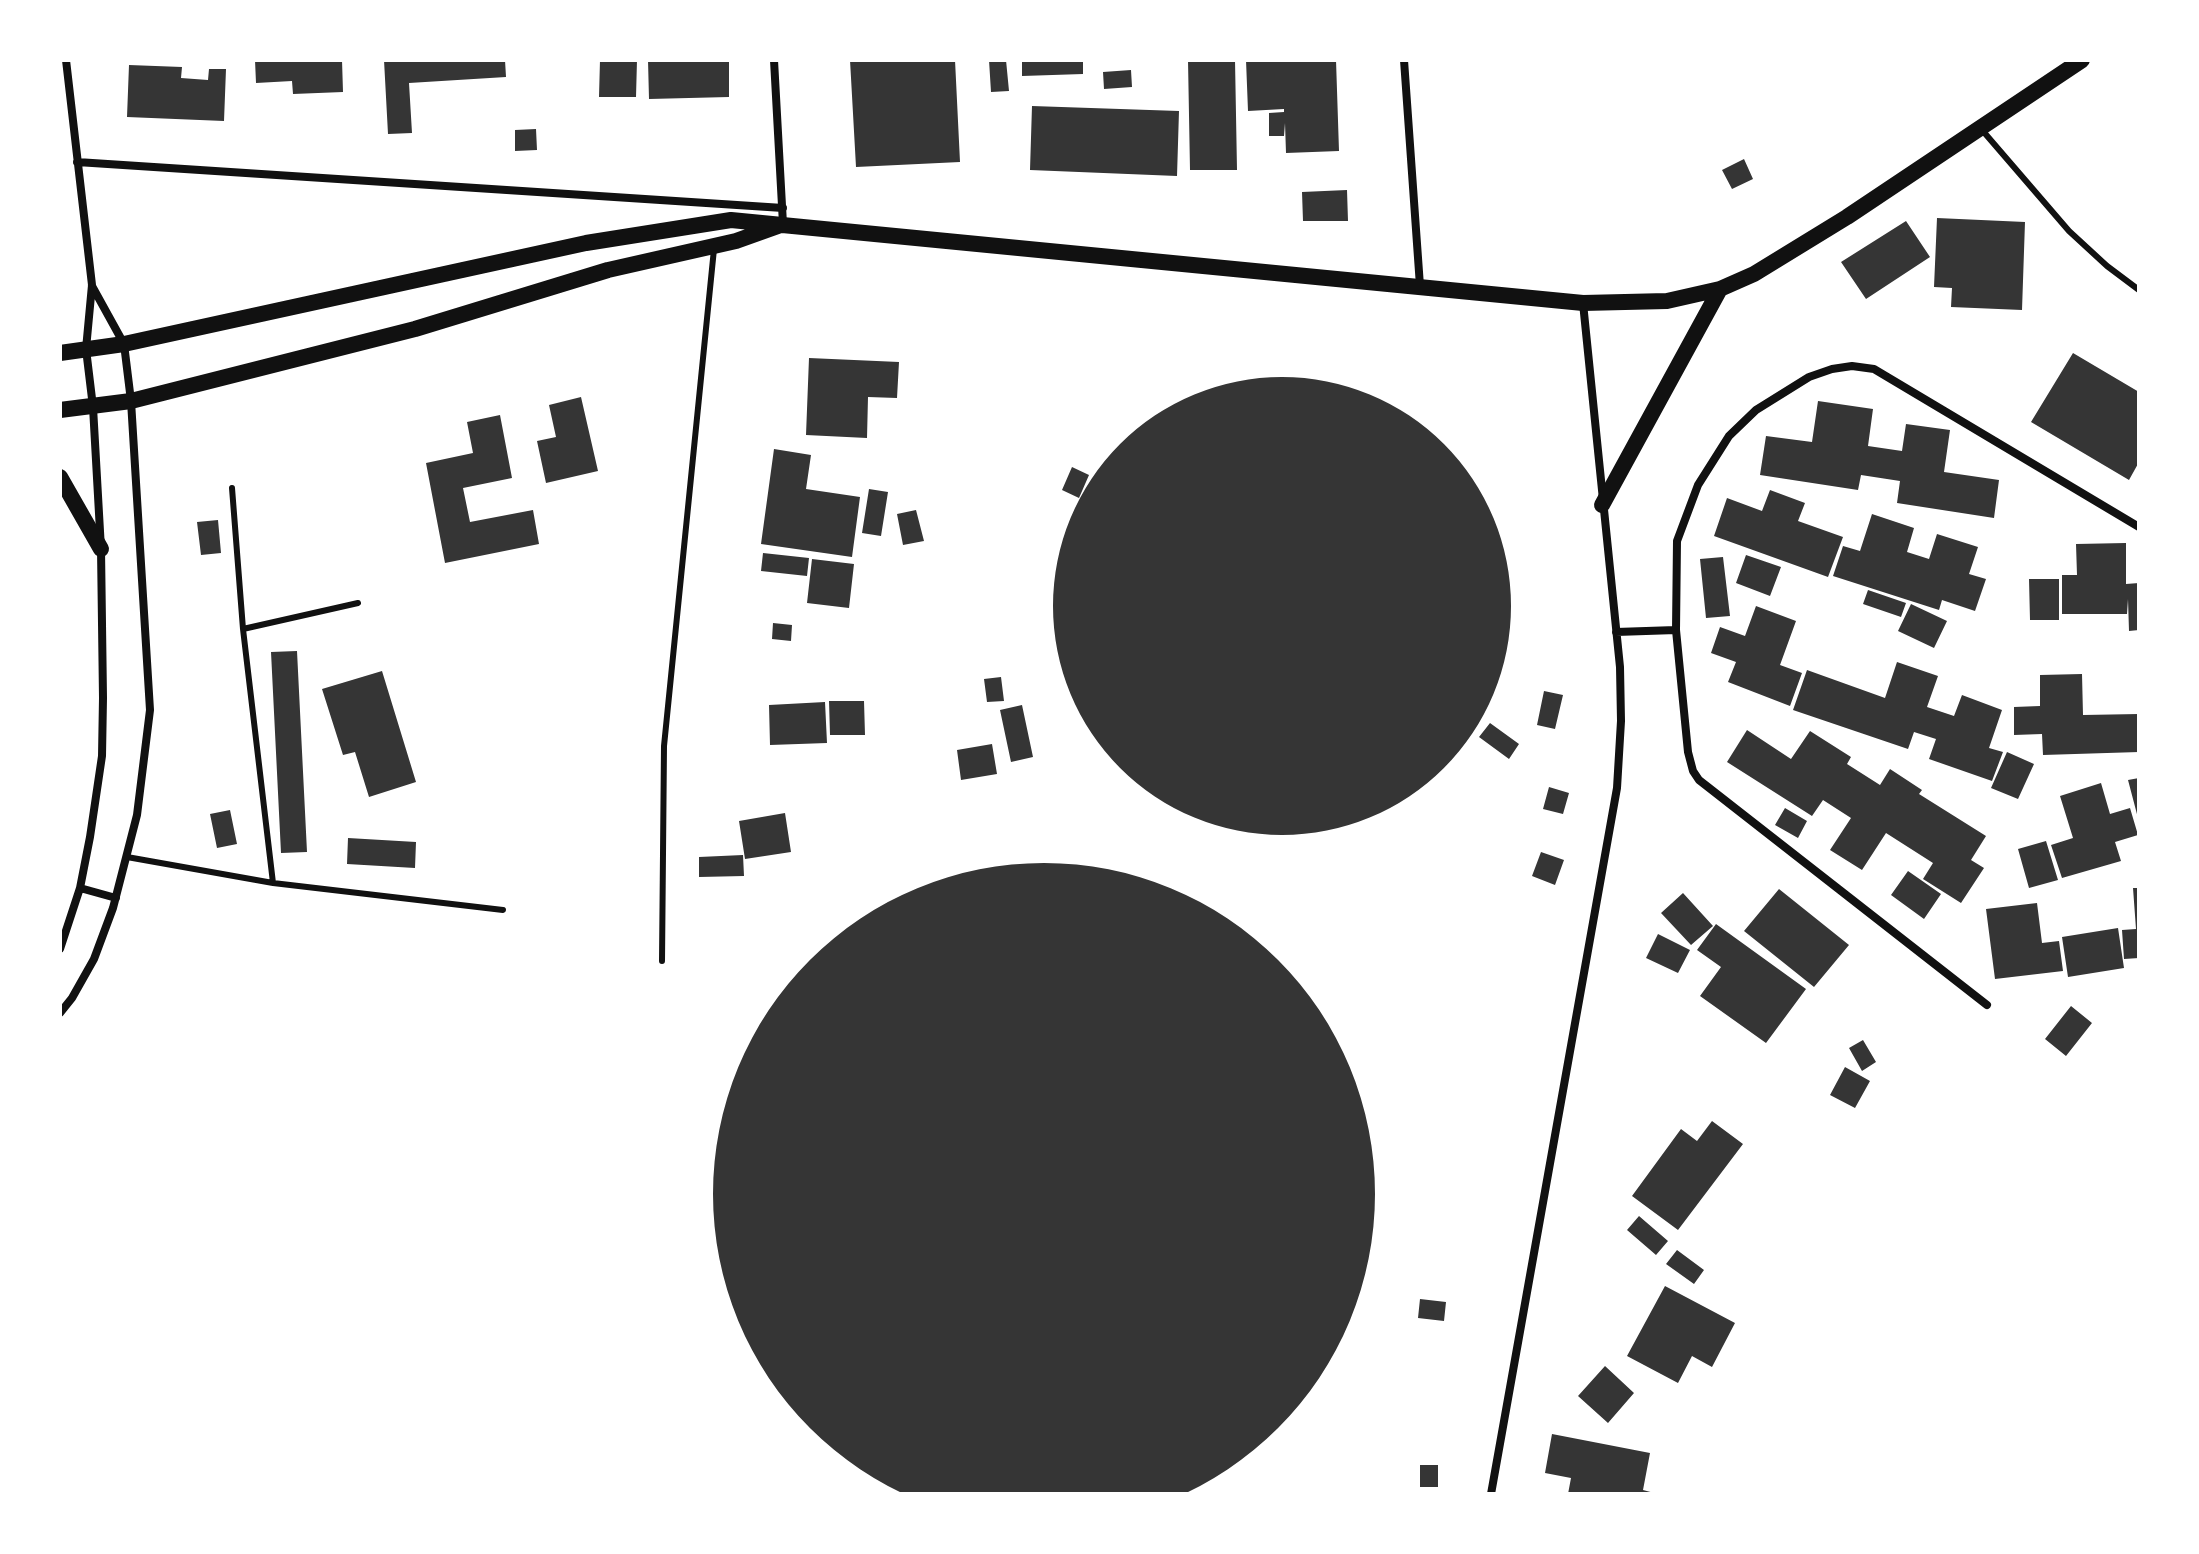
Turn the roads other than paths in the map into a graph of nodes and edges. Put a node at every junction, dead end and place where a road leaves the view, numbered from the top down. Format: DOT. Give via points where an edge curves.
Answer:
graph roads {
  1 [pos="66,60"];
  2 [pos="774,60"];
  3 [pos="1404,60"];
  4 [pos="2082,60"];
  5 [pos="1980,127"];
  6 [pos="77,162"];
  7 [pos="783,216"];
  8 [pos="718,245"];
  9 [pos="92,285"];
  10 [pos="1420,287"];
  11 [pos="1720,289"];
  12 [pos="2139,290"];
  13 [pos="1583,303"];
  14 [pos="124,344"];
  15 [pos="86,349"];
  16 [pos="60,353"];
  17 [pos="131,401"];
  18 [pos="93,407"];
  19 [pos="60,410"];
  20 [pos="60,477"];
  21 [pos="232,488"];
  22 [pos="1602,505"];
  23 [pos="2139,527"];
  24 [pos="101,549"];
  25 [pos="358,603"];
  26 [pos="243,629"];
  27 [pos="1676,630"];
  28 [pos="1616,632"];
  29 [pos="127,857"];
  30 [pos="273,883"];
  31 [pos="80,888"];
  32 [pos="116,898"];
  33 [pos="503,910"];
  34 [pos="60,949"];
  35 [pos="662,961"];
  36 [pos="1987,1005"];
  37 [pos="60,1013"];
  38 [pos="1491,1494"];
  1 -- 6 [label="street"];
  2 -- 7 [label="street"];
  3 -- 10 [label="street"];
  4 -- 5 [label="main road"];
  5 -- 11 [label="main road" via="1847,217"];
  5 -- 12 [label="lane" via="2069,231"];
  6 -- 7 [label="street"];
  6 -- 9 [label="street"];
  7 -- 8 [label="main road"];
  7 -- 10 [label="main road"];
  7 -- 14 [label="main road" via="586,243"];
  8 -- 17 [label="main road" via="608,270 415,329"];
  8 -- 35 [label="lane" via="664,746"];
  9 -- 14 [label="street"];
  9 -- 15 [label="street"];
  10 -- 13 [label="main road"];
  11 -- 13 [label="main road" via="1667,301"];
  11 -- 22 [label="main road"];
  13 -- 22 [label="street"];
  14 -- 15 [label="main road"];
  14 -- 17 [label="street"];
  15 -- 16 [label="main road"];
  15 -- 18 [label="street"];
  17 -- 18 [label="main road"];
  17 -- 29 [label="street" via="150,710"];
  18 -- 19 [label="main road"];
  18 -- 24 [label="street"];
  20 -- 24 [label="main road"];
  21 -- 26 [label="lane"];
  22 -- 28 [label="street"];
  23 -- 27 [label="street" via="1874,369 1832,369 1756,410 1729,436 1698,485 1677,541"];
  24 -- 31 [label="street" via="102,756"];
  25 -- 26 [label="lane"];
  26 -- 30 [label="lane"];
  27 -- 28 [label="street"];
  27 -- 36 [label="street" via="1688,752 1699,780"];
  28 -- 38 [label="street" via="1621,721 1617,788"];
  29 -- 30 [label="lane"];
  29 -- 32 [label="street"];
  30 -- 33 [label="lane"];
  31 -- 32 [label="street"];
  31 -- 34 [label="street"];
  32 -- 37 [label="street" via="94,959"];
}
